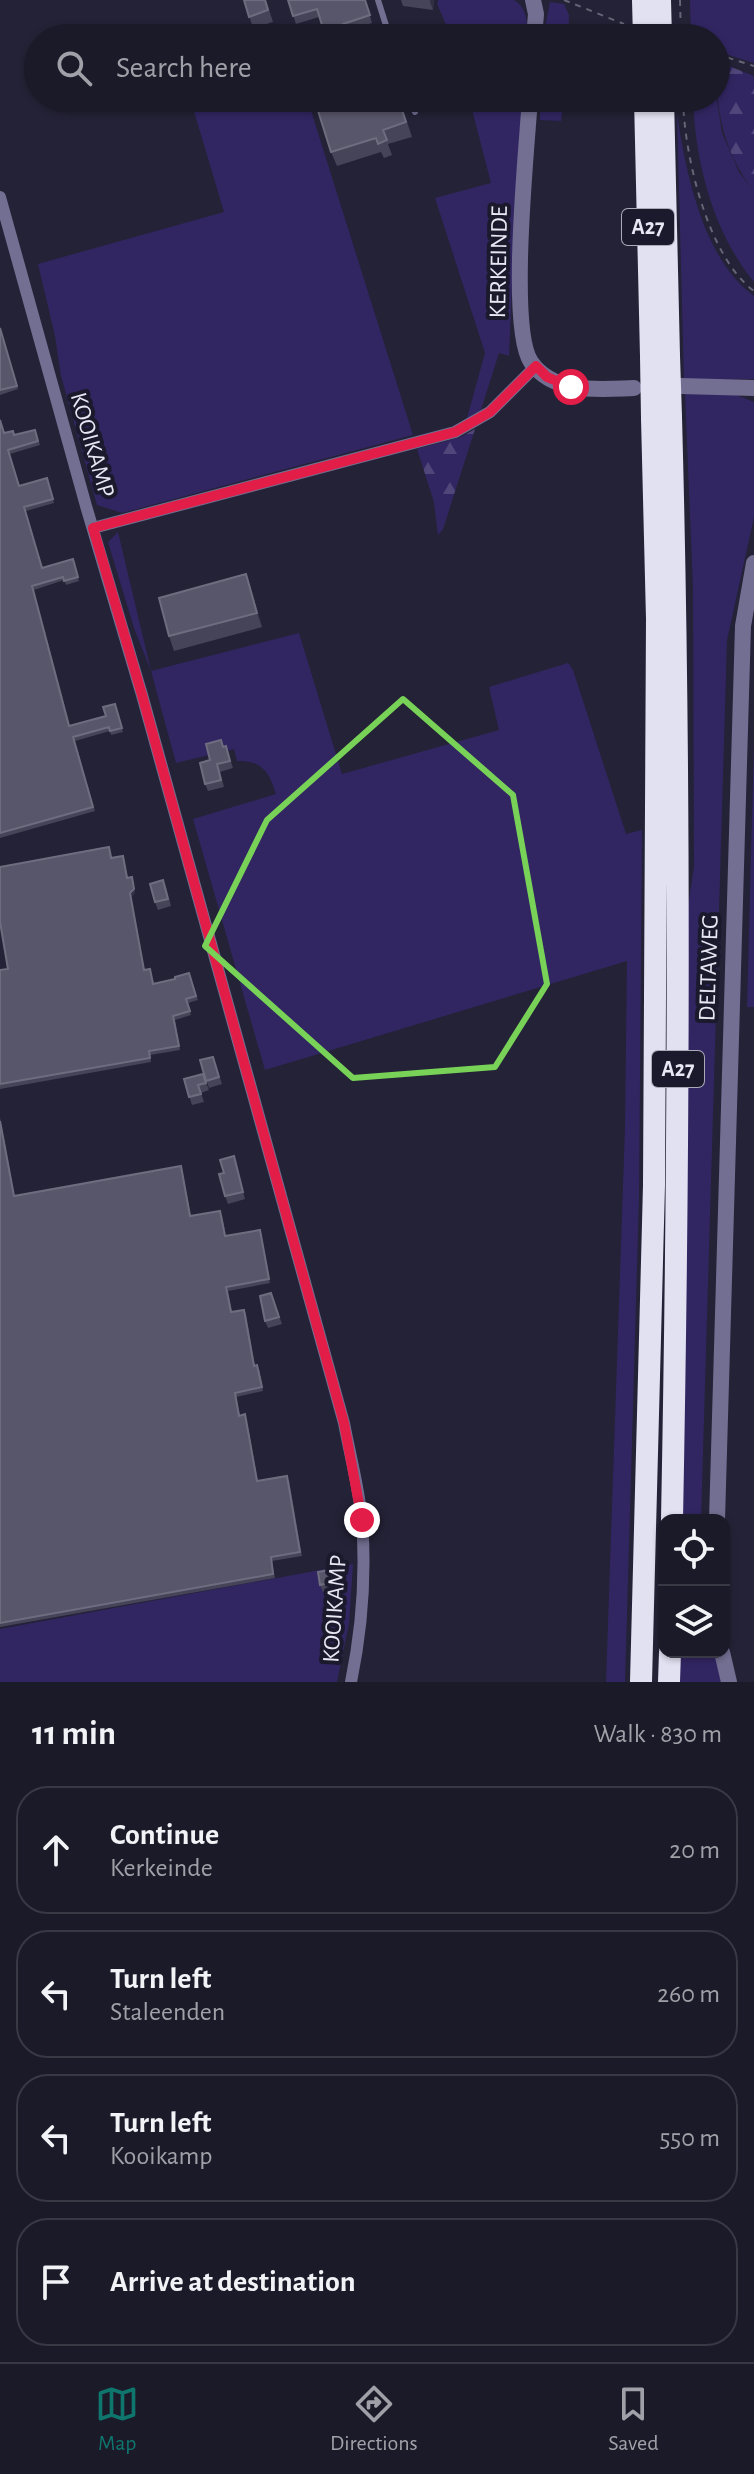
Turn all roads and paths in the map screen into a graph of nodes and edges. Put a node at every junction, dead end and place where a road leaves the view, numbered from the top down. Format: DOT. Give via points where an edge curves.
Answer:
graph roads {
  1 [pos="378,0"];
  2 [pos="533,0"];
  3 [pos="564,0"];
  4 [pos="643,0"];
  5 [pos="660,0"];
  6 [pos="680,0"];
  7 [pos="386,24"];
  8 [pos="535,24"];
  9 [pos="624,24"];
  10 [pos="644,24"];
  11 [pos="661,24"];
  12 [pos="681,24"];
  13 [pos="730,58"];
  14 [pos="754,66"];
  15 [pos="529,112"];
  16 [pos="646,112"];
  17 [pos="663,112"];
  18 [pos="684,112"];
  19 [pos="0,197"];
  20 [pos="754,291"];
  21 [pos="660,356"];
  22 [pos="536,366"];
  23 [pos="681,386"];
  24 [pos="634,388"];
  25 [pos="754,388"];
  26 [pos="662,418"];
  27 [pos="93,528"];
  28 [pos="754,563"];
  29 [pos="672,1514"];
  30 [pos="717,1514"];
  31 [pos="670,1658"];
  32 [pos="723,1658"];
  33 [pos="351,1682"];
  34 [pos="641,1682"];
  35 [pos="669,1682"];
  36 [pos="729,1682"];
  1 -- 7 [label="lane"];
  2 -- 8 [label="street"];
  3 -- 9 [label="path"];
  4 -- 10 [label="highway"];
  5 -- 11 [label="highway"];
  6 -- 12 [label="path"];
  13 -- 14 [label="path"];
  15 -- 22 [label="street, KERKEINDE" via="520,305 523,340"];
  16 -- 21 [label="highway, A27"];
  17 -- 21 [label="highway, A27"];
  18 -- 20 [label="path" via="689,157 708,221 734,271"];
  19 -- 27 [label="street, KOOIKAMP"];
  21 -- 26 [label="highway, A27, bridge"];
  22 -- 24 [label="street" via="571,387"];
  22 -- 27 [label="street" via="490,412 455,432"];
  23 -- 25 [label="street"];
  26 -- 29 [label="highway, A27" via="677,634"];
  26 -- 34 [label="highway, A27" via="654,1185"];
  27 -- 33 [label="street, KOOIKAMP" via="344,1423 362,1520 363,1599"];
  28 -- 30 [label="street, DELTAWEG" via="743,626"];
  31 -- 35 [label="highway"];
  32 -- 36 [label="street"];
}
